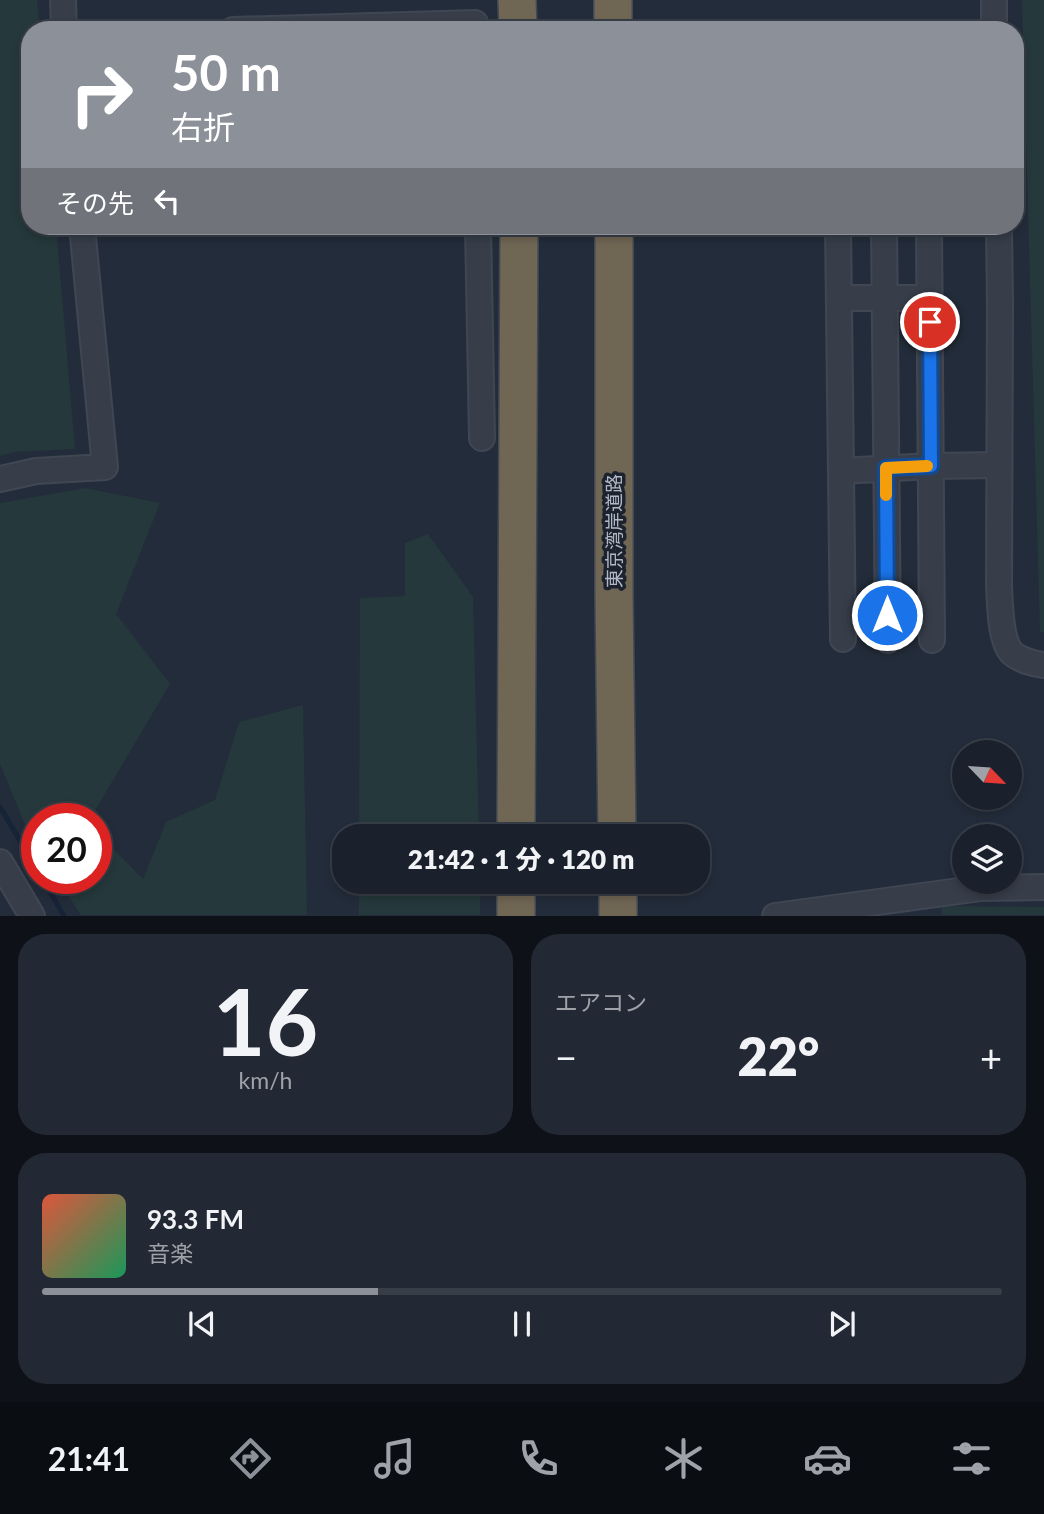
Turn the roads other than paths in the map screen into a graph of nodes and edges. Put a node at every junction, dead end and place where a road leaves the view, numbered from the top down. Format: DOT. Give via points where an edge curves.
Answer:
graph roads {
  1 [pos="63,0"];
  2 [pos="517,0"];
  3 [pos="613,0"];
  4 [pos="994,0"];
  5 [pos="475,18"];
  6 [pos="64,21"];
  7 [pos="414,21"];
  8 [pos="518,21"];
  9 [pos="613,21"];
  10 [pos="994,21"];
  11 [pos="83,235"];
  12 [pos="478,235"];
  13 [pos="519,235"];
  14 [pos="614,235"];
  15 [pos="838,235"];
  16 [pos="884,235"];
  17 [pos="929,235"];
  18 [pos="999,235"];
  19 [pos="839,298"];
  20 [pos="884,298"];
  21 [pos="929,298"];
  22 [pos="482,438"];
  23 [pos="999,465"];
  24 [pos="931,466"];
  25 [pos="886,468"];
  26 [pos="841,471"];
  27 [pos="0,479"];
  28 [pos="843,639"];
  29 [pos="888,640"];
  30 [pos="932,640"];
  31 [pos="1044,665"];
  32 [pos="516,824"];
  33 [pos="617,824"];
  34 [pos="0,862"];
  35 [pos="1044,887"];
  36 [pos="516,894"];
  37 [pos="618,894"];
  38 [pos="32,915"];
  39 [pos="516,915"];
  40 [pos="618,915"];
  41 [pos="775,915"];
  1 -- 6 [label="street"];
  2 -- 8 [label="highway"];
  3 -- 9 [label="highway"];
  4 -- 10 [label="street"];
  5 -- 7 [label="street"];
  11 -- 27 [label="street" via="105,467 36,471"];
  12 -- 22 [label="street"];
  13 -- 32 [label="highway"];
  14 -- 33 [label="highway, 東京湾岸道路"];
  15 -- 19 [label="street"];
  16 -- 20 [label="street"];
  17 -- 21 [label="street"];
  18 -- 23 [label="street"];
  19 -- 20 [label="street"];
  19 -- 26 [label="street"];
  20 -- 21 [label="street"];
  20 -- 25 [label="street"];
  21 -- 24 [label="street"];
  23 -- 24 [label="street"];
  23 -- 31 [label="street" via="1002,631 1011,652"];
  24 -- 25 [label="street"];
  24 -- 30 [label="street"];
  25 -- 26 [label="street"];
  25 -- 29 [label="street"];
  26 -- 28 [label="street"];
  34 -- 38 [label="street"];
  35 -- 41 [label="street" via="981,888"];
  36 -- 39 [label="highway"];
  37 -- 40 [label="highway"];
}
